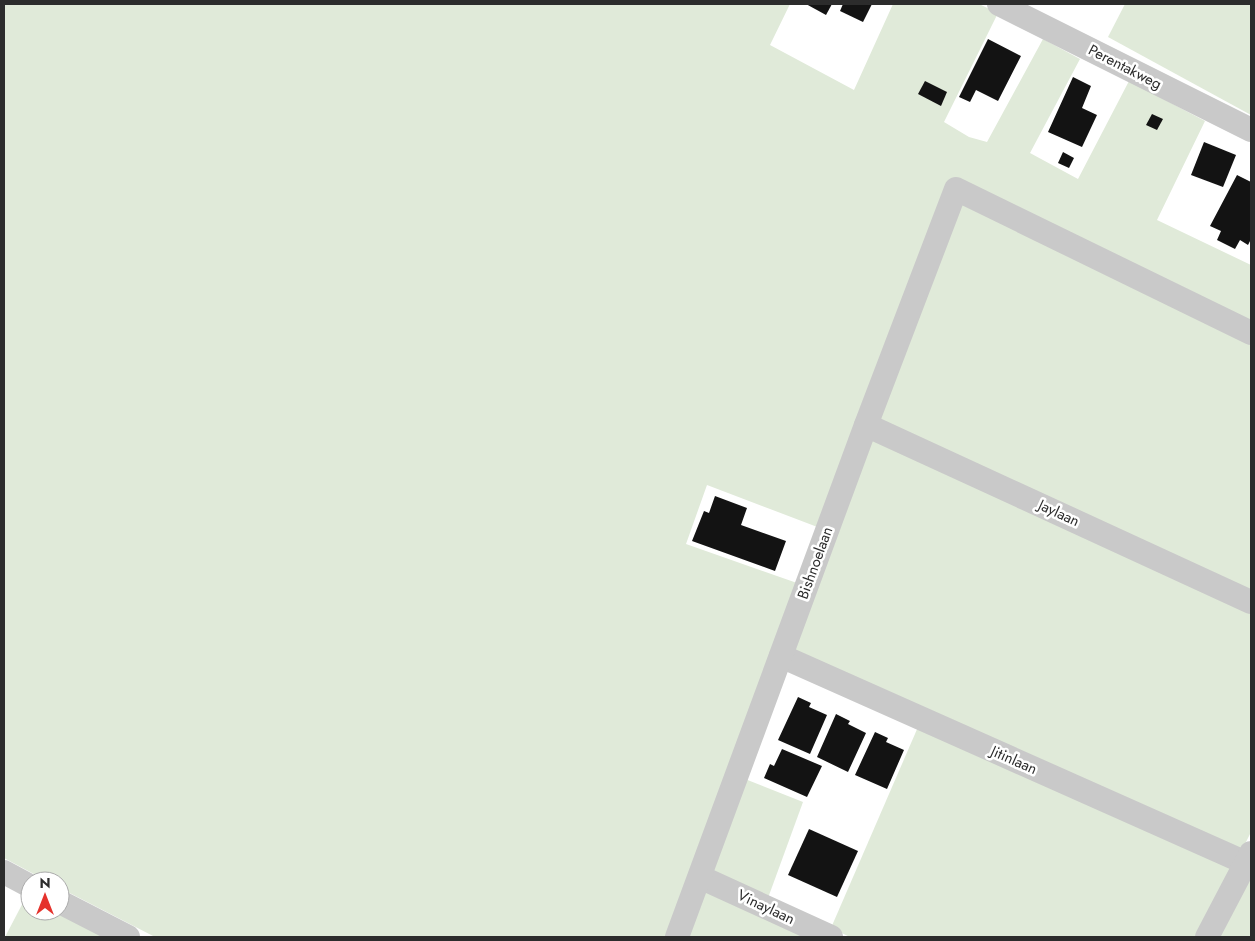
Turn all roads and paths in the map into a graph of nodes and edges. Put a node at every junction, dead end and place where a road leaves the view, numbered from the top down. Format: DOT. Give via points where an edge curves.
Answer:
graph roads {
  1 [pos="999,4"];
  2 [pos="1251,130"];
  3 [pos="1251,332"];
  4 [pos="866,425"];
  5 [pos="1251,602"];
  6 [pos="781,656"];
  7 [pos="1249,858"];
  8 [pos="4,872"];
  9 [pos="700,877"];
  10 [pos="20,881"];
  11 [pos="70,907"];
  12 [pos="128,937"];
  13 [pos="677,937"];
  14 [pos="831,937"];
  15 [pos="1207,937"];
  1 -- 2 [label="street, Perentakweg"];
  3 -- 4 [label="street, Bishnoelaan" via="956,189"];
  4 -- 5 [label="street, Jaylaan"];
  4 -- 6 [label="street, Bishnoelaan"];
  6 -- 7 [label="street, Jitinlaan"];
  6 -- 9 [label="street, Bishnoelaan"];
  7 -- 15 [label="street"];
  8 -- 10 [label="street"];
  9 -- 13 [label="street, Bishnoelaan"];
  9 -- 14 [label="street, Vinaylaan"];
  11 -- 12 [label="street"];
}
